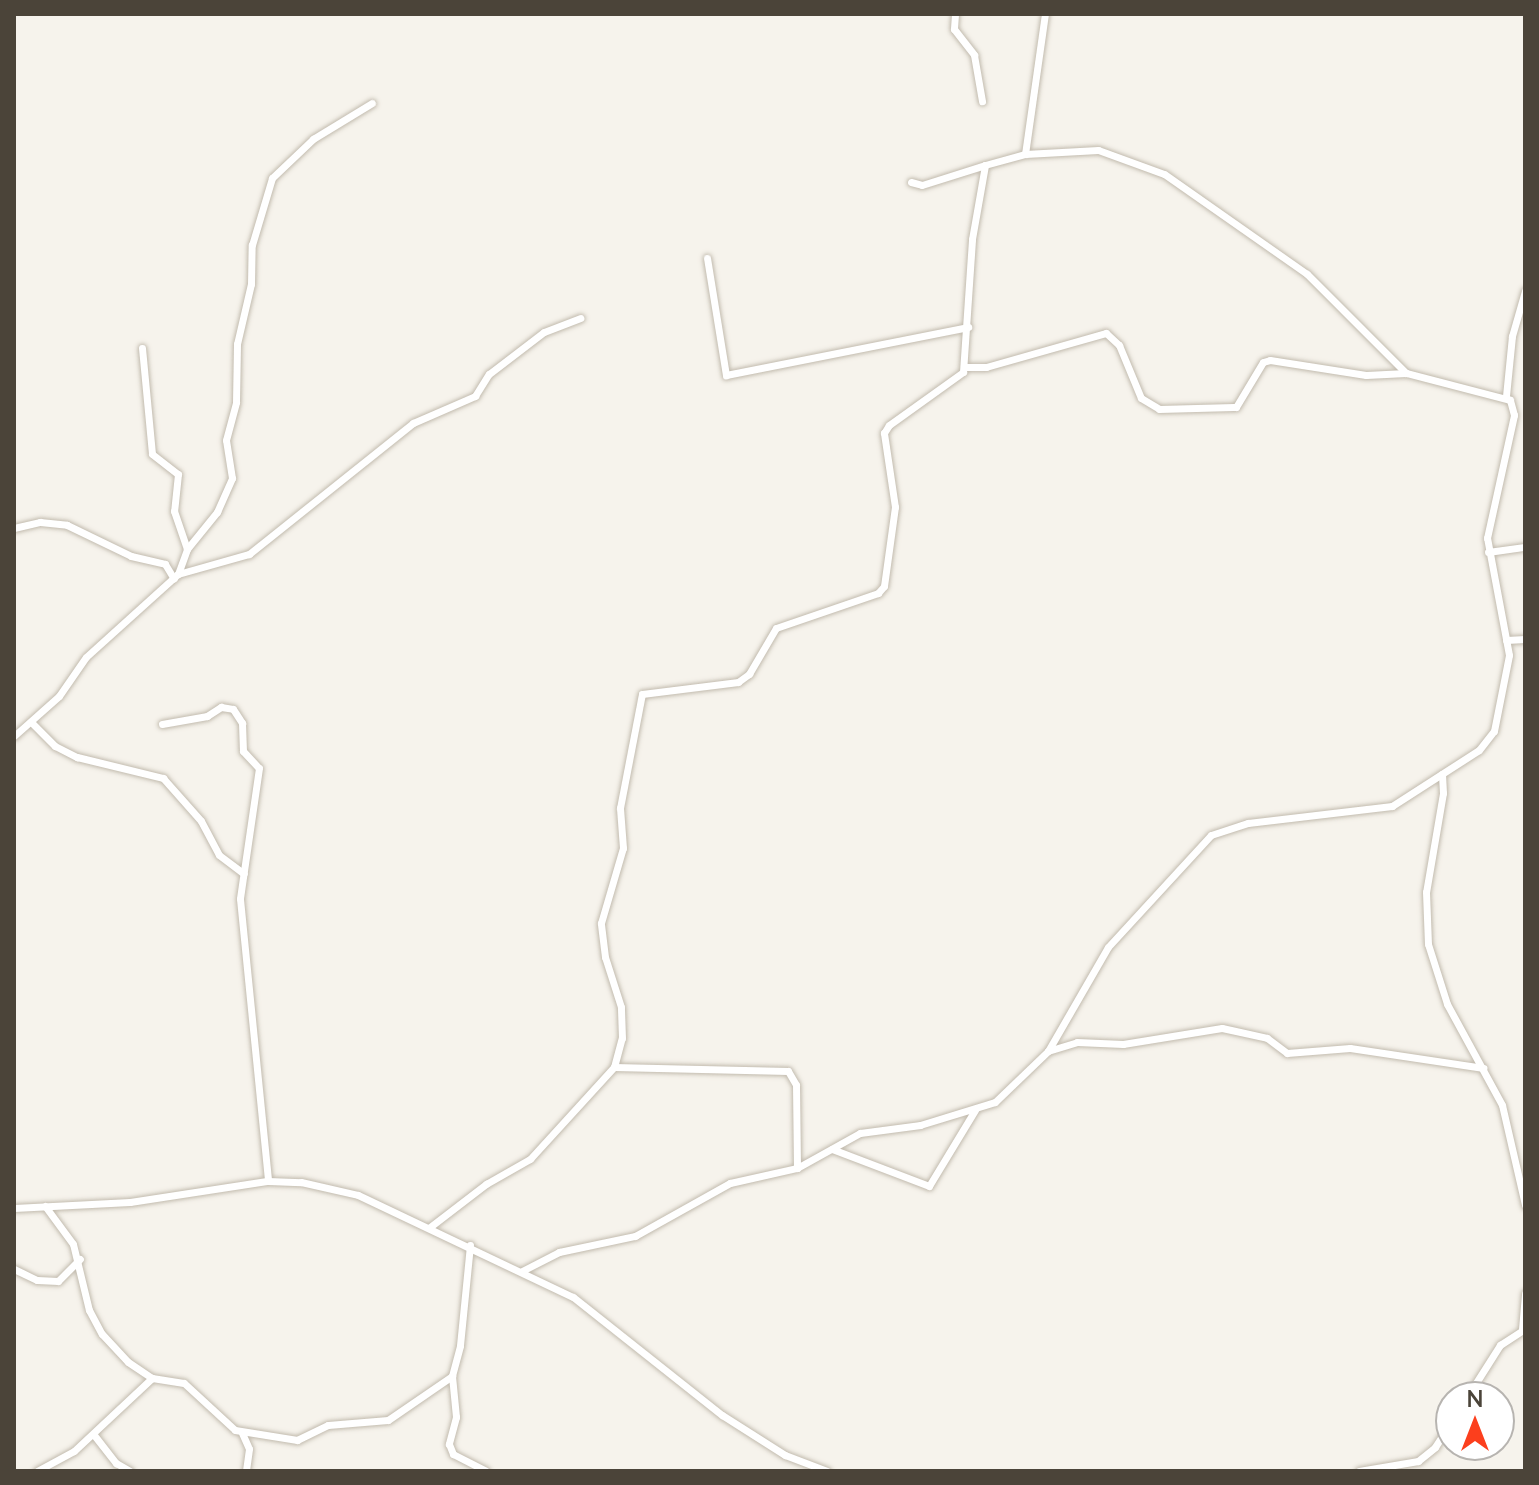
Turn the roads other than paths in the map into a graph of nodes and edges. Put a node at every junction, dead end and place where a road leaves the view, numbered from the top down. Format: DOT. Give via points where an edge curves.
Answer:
graph roads {
  1 [pos="955,14"];
  2 [pos="1045,14"];
  3 [pos="982,101"];
  4 [pos="372,103"];
  5 [pos="1025,154"];
  6 [pos="985,165"];
  7 [pos="911,182"];
  8 [pos="707,258"];
  9 [pos="1525,291"];
  10 [pos="580,318"];
  11 [pos="968,327"];
  12 [pos="142,348"];
  13 [pos="965,367"];
  14 [pos="1406,373"];
  15 [pos="1506,396"];
  16 [pos="14,528"];
  17 [pos="1525,547"];
  18 [pos="187,549"];
  19 [pos="1488,552"];
  20 [pos="176,577"];
  21 [pos="1525,639"];
  22 [pos="1506,640"];
  23 [pos="33,724"];
  24 [pos="162,724"];
  25 [pos="14,736"];
  26 [pos="1442,774"];
  27 [pos="244,874"];
  28 [pos="1048,1051"];
  29 [pos="614,1067"];
  30 [pos="1484,1068"];
  31 [pos="976,1109"];
  32 [pos="832,1149"];
  33 [pos="797,1168"];
  34 [pos="268,1181"];
  35 [pos="1525,1205"];
  36 [pos="45,1206"];
  37 [pos="14,1208"];
  38 [pos="430,1227"];
  39 [pos="470,1245"];
  40 [pos="80,1259"];
  41 [pos="14,1269"];
  42 [pos="522,1271"];
  43 [pos="1525,1293"];
  44 [pos="1524,1329"];
  45 [pos="452,1376"];
  46 [pos="152,1378"];
  47 [pos="1477,1381"];
  48 [pos="242,1433"];
  49 [pos="94,1435"];
  50 [pos="1435,1447"];
  51 [pos="807,1468"];
  52 [pos="37,1471"];
  53 [pos="130,1471"];
  54 [pos="246,1471"];
  55 [pos="486,1471"];
  56 [pos="827,1471"];
  57 [pos="1359,1471"];
  1 -- 3 [label="street" via="954,29 974,55"];
  2 -- 5 [label="street"];
  4 -- 18 [label="street" via="313,139 272,178 252,245 251,284 237,344 236,402 226,440 232,478 217,512"];
  5 -- 6 [label="street"];
  5 -- 14 [label="street" via="1098,150 1164,174 1307,274"];
  6 -- 7 [label="street" via="922,185"];
  6 -- 11 [label="street" via="972,239"];
  8 -- 11 [label="street" via="726,375"];
  9 -- 15 [label="street" via="1512,336"];
  10 -- 20 [label="street" via="544,332 489,374 475,396 413,423 249,554"];
  11 -- 13 [label="street"];
  12 -- 18 [label="street" via="152,454 178,474 174,511"];
  13 -- 14 [label="street" via="986,367 1106,333 1119,345 1141,398 1159,409 1236,407 1263,362 1270,360 1366,375"];
  13 -- 29 [label="street" via="961,376 884,433 895,507 888,577 878,593 776,628 749,674 738,682 642,694 620,808 623,848 601,923 621,1007 622,1038"];
  14 -- 15 [label="street"];
  15 -- 19 [label="street" via="1514,415 1489,524"];
  16 -- 20 [label="street" via="40,522 67,525 131,556 165,564"];
  17 -- 19 [label="street"];
  18 -- 20 [label="street"];
  19 -- 22 [label="street"];
  20 -- 23 [label="street" via="86,657"];
  21 -- 22 [label="street"];
  22 -- 26 [label="street" via="1507,685 1494,731 1479,750"];
  23 -- 25 [label="street"];
  23 -- 27 [label="street" via="55,746 77,757 163,778 201,821 219,855"];
  24 -- 27 [label="street" via="225,707 240,717 243,751 259,768"];
  26 -- 28 [label="street" via="1382,810 1248,823 1211,835 1108,947"];
  26 -- 30 [label="street" via="1426,892 1428,944 1447,1004"];
  27 -- 34 [label="street" via="242,935"];
  28 -- 30 [label="street" via="1077,1042 1123,1044 1222,1028 1267,1038 1287,1053 1350,1048"];
  28 -- 31 [label="street" via="1009,1093"];
  29 -- 33 [label="street" via="788,1071 796,1085"];
  29 -- 38 [label="street" via="530,1159 486,1184"];
  30 -- 35 [label="street" via="1508,1125"];
  31 -- 32 [label="street" via="920,1125 860,1133"];
  31 -- 32 [label="street" via="929,1186"];
  32 -- 33 [label="street"];
  33 -- 42 [label="street" via="730,1183 635,1236 559,1252"];
  34 -- 36 [label="street" via="130,1202"];
  34 -- 38 [label="street" via="338,1189"];
  36 -- 37 [label="street"];
  36 -- 40 [label="street"];
  38 -- 39 [label="street"];
  39 -- 42 [label="street"];
  39 -- 45 [label="street"];
  40 -- 41 [label="street" via="58,1281 37,1280"];
  40 -- 46 [label="street" via="89,1310 102,1334"];
  42 -- 51 [label="street" via="573,1297 722,1415"];
  43 -- 44 [label="street"];
  44 -- 47 [label="street" via="1500,1345"];
  45 -- 48 [label="street" via="426,1398 377,1425 328,1425 297,1440"];
  45 -- 55 [label="street" via="456,1408 450,1450"];
  46 -- 48 [label="street" via="184,1383"];
  46 -- 49 [label="street"];
  48 -- 54 [label="street" via="249,1449"];
  49 -- 52 [label="street"];
  49 -- 53 [label="street" via="116,1463"];
  50 -- 57 [label="street" via="1418,1461"];
  51 -- 56 [label="street"];
}
